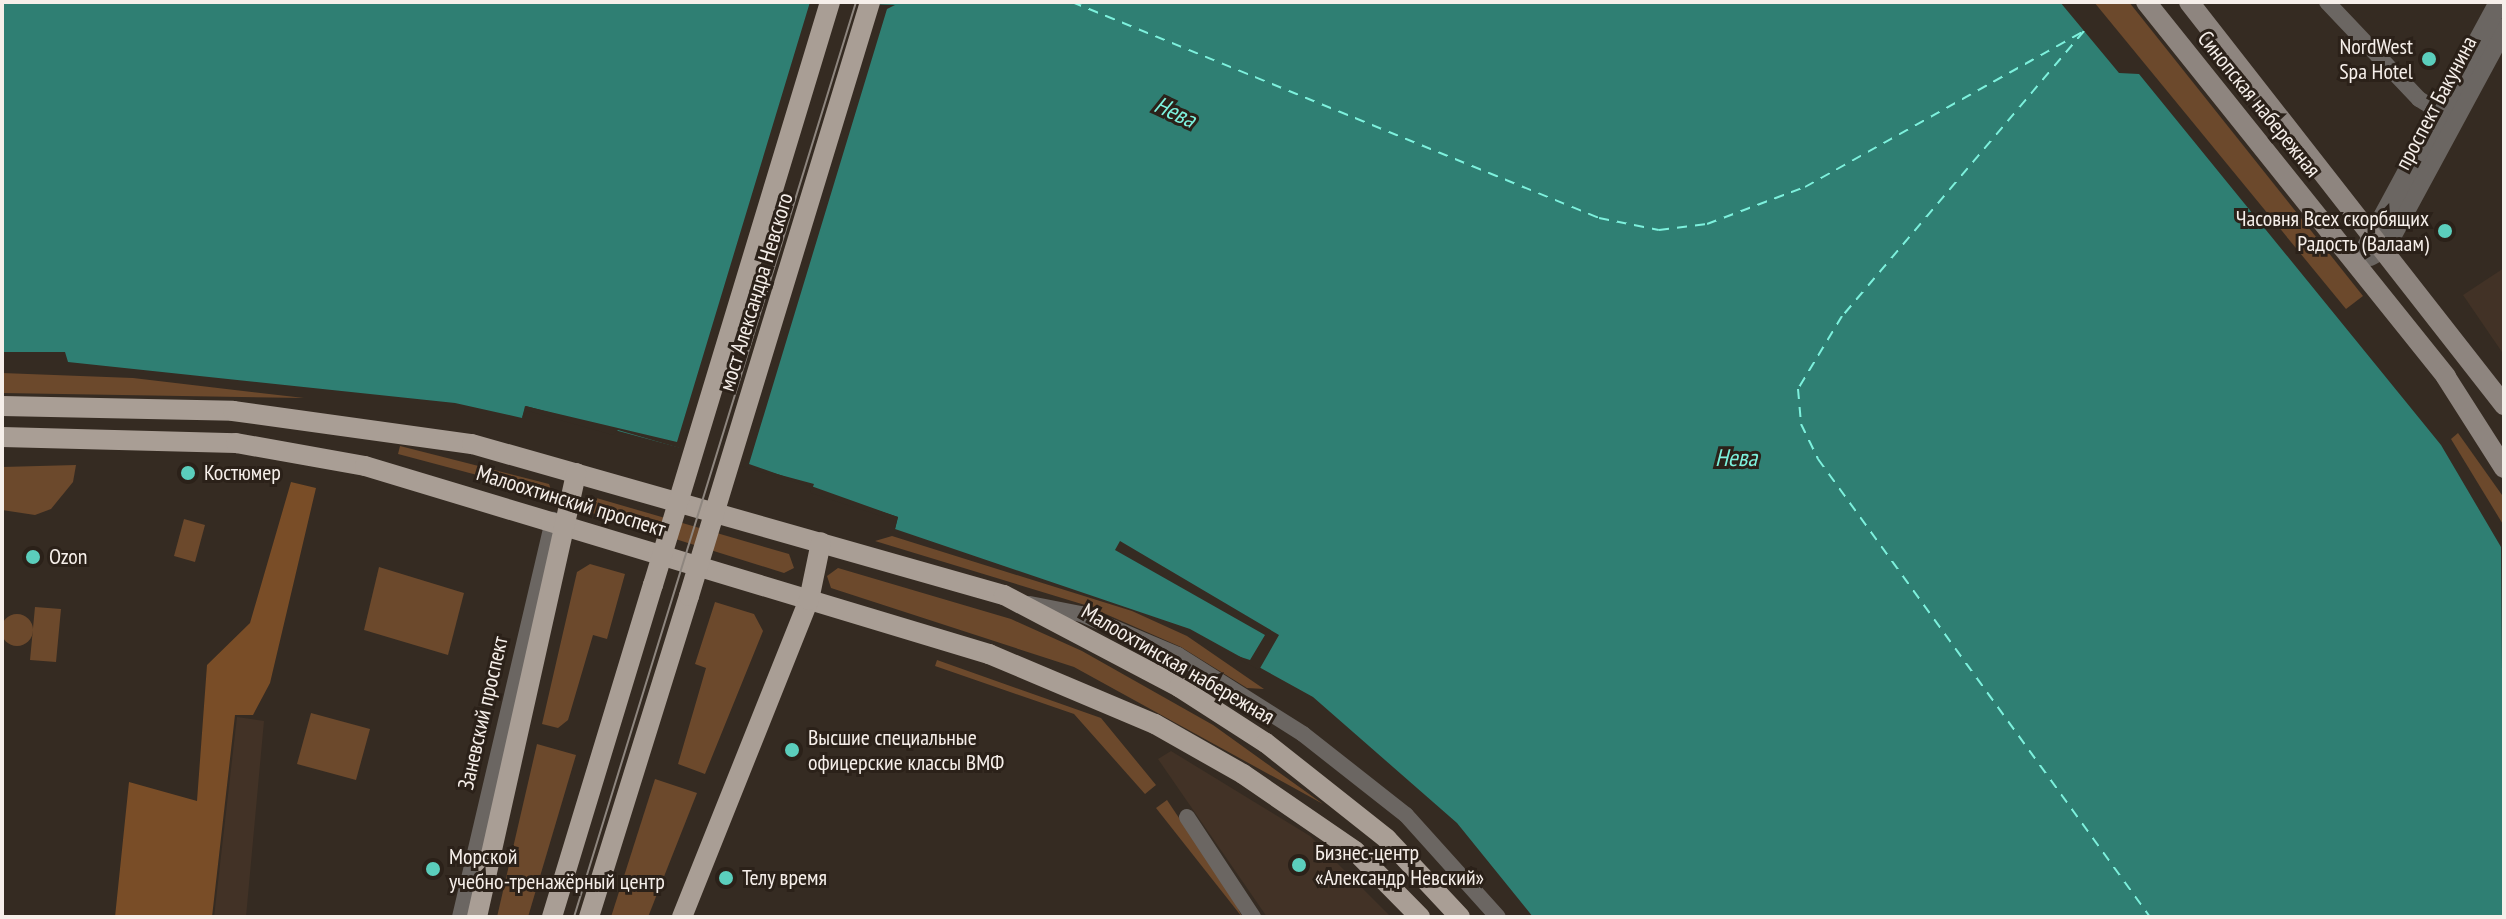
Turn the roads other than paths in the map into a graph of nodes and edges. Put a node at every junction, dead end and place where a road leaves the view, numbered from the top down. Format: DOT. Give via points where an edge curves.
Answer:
graph roads {
  1 [pos="830,2"];
  2 [pos="870,2"];
  3 [pos="2146,2"];
  4 [pos="2189,2"];
  5 [pos="2327,2"];
  6 [pos="2499,2"];
  7 [pos="2504,28"];
  8 [pos="2446,116"];
  9 [pos="2379,240"];
  10 [pos="2357,265"];
  11 [pos="2504,405"];
  12 [pos="2,406"];
  13 [pos="2,437"];
  14 [pos="2504,468"];
  15 [pos="576,473"];
  16 [pos="561,522"];
  17 [pos="821,542"];
  18 [pos="1004,595"];
  19 [pos="801,597"];
  20 [pos="1024,603"];
  21 [pos="1187,817"];
  22 [pos="460,917"];
  23 [pos="477,917"];
  24 [pos="552,917"];
  25 [pos="589,917"];
  26 [pos="682,917"];
  27 [pos="1253,917"];
  28 [pos="1420,917"];
  29 [pos="1460,917"];
  30 [pos="1498,917"];
  1 -- 24 [label="main road, мост Александра Невского, bridge"];
  2 -- 25 [label="main road, мост Александра Невского, bridge"];
  3 -- 10 [label="main road, Синопская набережная"];
  4 -- 9 [label="main road, Синопская набережная"];
  5 -- 8 [label="street"];
  6 -- 8 [label="street, проспект Бакунина"];
  7 -- 8 [label="street, проспект Бакунина"];
  8 -- 9 [label="street, проспект Бакунина"];
  9 -- 10 [label="street"];
  9 -- 11 [label="main road, Синопская набережная"];
  10 -- 14 [label="main road, Синопская набережная" via="2446,377"];
  12 -- 15 [label="main road, Малоохтинский проспект" via="304,418 472,444"];
  13 -- 16 [label="main road, Малоохтинский проспект" via="291,450"];
  15 -- 16 [label="main road"];
  15 -- 17 [label="main road, Малоохтинский проспект"];
  16 -- 19 [label="main road, Малоохтинский проспект"];
  16 -- 22 [label="street, Заневский проспект"];
  16 -- 23 [label="main road"];
  17 -- 18 [label="main road, Малоохтинский проспект"];
  17 -- 19 [label="main road"];
  18 -- 20 [label="main road, Малоохтинская набережная"];
  19 -- 26 [label="main road"];
  19 -- 28 [label="main road, Малоохтинский проспект" via="989,654 1107,702 1314,820"];
  20 -- 29 [label="main road, Малоохтинская набережная" via="1266,743 1387,839"];
  20 -- 30 [label="street" via="1123,629 1205,670 1292,727 1406,815"];
  21 -- 27 [label="street"];
}
